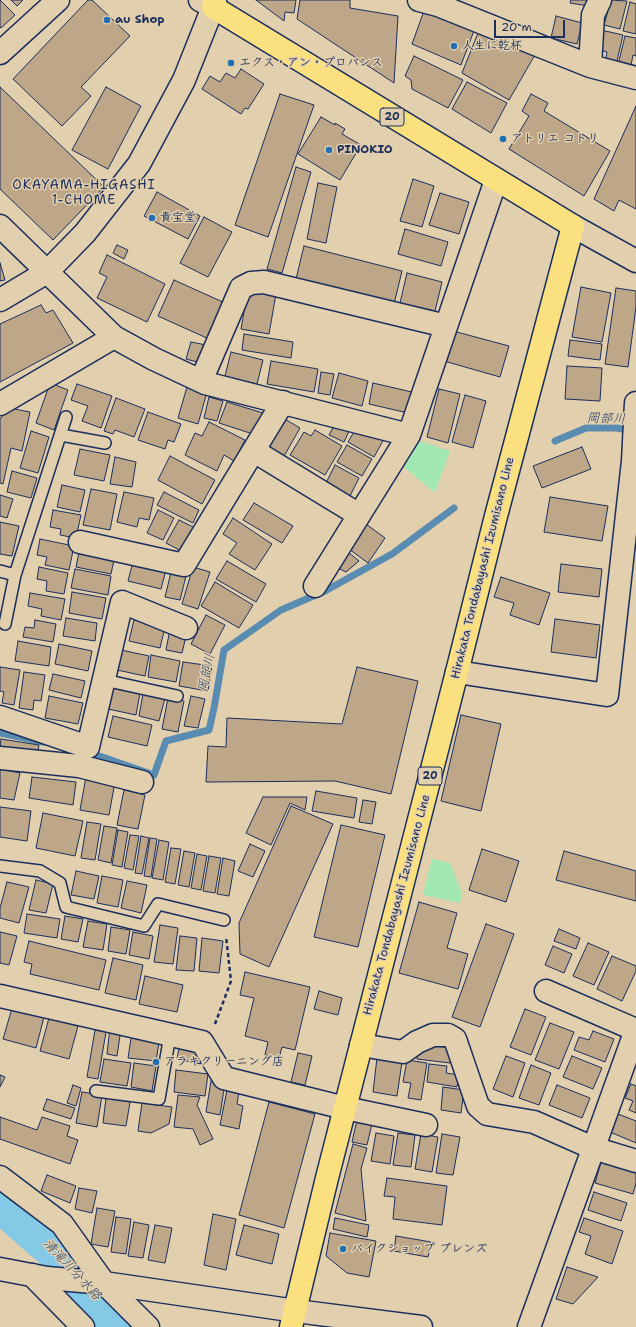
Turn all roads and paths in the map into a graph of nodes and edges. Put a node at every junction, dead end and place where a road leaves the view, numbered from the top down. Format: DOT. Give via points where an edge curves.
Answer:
graph roads {
  1 [pos="58,0"];
  2 [pos="419,0"];
  3 [pos="600,0"];
  4 [pos="209,2"];
  5 [pos="0,53"];
  6 [pos="590,66"];
  7 [pos="636,78"];
  8 [pos="496,180"];
  9 [pos="0,226"];
  10 [pos="573,226"];
  11 [pos="636,261"];
  12 [pos="47,272"];
  13 [pos="0,300"];
  14 [pos="446,326"];
  15 [pos="114,337"];
  16 [pos="201,381"];
  17 [pos="283,402"];
  18 [pos="636,403"];
  19 [pos="0,404"];
  20 [pos="66,417"];
  21 [pos="61,435"];
  22 [pos="410,435"];
  23 [pos="105,443"];
  24 [pos="254,451"];
  25 [pos="359,515"];
  26 [pos="80,542"];
  27 [pos="0,571"];
  28 [pos="15,575"];
  29 [pos="315,586"];
  30 [pos="5,624"];
  31 [pos="186,628"];
  32 [pos="457,672"];
  33 [pos="104,680"];
  34 [pos="177,696"];
  35 [pos="0,717"];
  36 [pos="0,758"];
  37 [pos="142,782"];
  38 [pos="0,866"];
  39 [pos="224,920"];
  40 [pos="546,991"];
  41 [pos="0,996"];
  42 [pos="636,1030"];
  43 [pos="170,1035"];
  44 [pos="361,1045"];
  45 [pos="206,1049"];
  46 [pos="96,1090"];
  47 [pos="345,1108"];
  48 [pos="426,1126"];
  49 [pos="593,1148"];
  50 [pos="636,1161"];
  51 [pos="0,1177"];
  52 [pos="0,1269"];
  53 [pos="40,1277"];
  54 [pos="104,1283"];
  55 [pos="293,1319"];
  56 [pos="83,1327"];
  57 [pos="148,1327"];
  58 [pos="420,1327"];
  59 [pos="529,1327"];
  1 -- 5 [label="street"];
  2 -- 6 [label="street" via="438,5"];
  3 -- 6 [label="street" via="593,15"];
  4 -- 8 [label="main road, 20"];
  4 -- 12 [label="street" via="184,80 139,164 85,233"];
  6 -- 7 [label="street"];
  8 -- 10 [label="main road, 20"];
  8 -- 14 [label="street"];
  9 -- 12 [label="street"];
  10 -- 11 [label="street"];
  10 -- 32 [label="main road, Hirakata Tondabayashi Izumisano Line / 20"];
  12 -- 13 [label="street"];
  12 -- 15 [label="street"];
  14 -- 16 [label="street" via="264,282 251,283 241,288"];
  14 -- 22 [label="street"];
  15 -- 16 [label="street"];
  15 -- 19 [label="street"];
  16 -- 17 [label="street"];
  17 -- 22 [label="street"];
  17 -- 24 [label="street"];
  18 -- 32 [label="street" via="633,461 607,695"];
  20 -- 21 [label="lane"];
  21 -- 23 [label="lane"];
  21 -- 28 [label="lane"];
  22 -- 25 [label="street"];
  24 -- 25 [label="street"];
  24 -- 26 [label="street" via="184,565"];
  25 -- 29 [label="street"];
  27 -- 28 [label="lane"];
  28 -- 30 [label="lane"];
  31 -- 33 [label="street" via="122,602"];
  32 -- 44 [label="main road, Hirakata Tondabayashi Izumisano Line / 20"];
  33 -- 34 [label="lane"];
  33 -- 35 [label="street" via="88,747"];
  36 -- 37 [label="street" via="79,766"];
  38 -- 39 [label="lane" via="40,871 60,883 66,907 144,926 158,904"];
  39 -- 45 [label="path" via="231,981"];
  40 -- 42 [label="street"];
  41 -- 43 [label="street"];
  42 -- 49 [label="street"];
  43 -- 45 [label="street" via="202,1042"];
  43 -- 46 [label="lane" via="159,1099"];
  44 -- 47 [label="main road, Hirakata Tondabayashi Izumisano Line / 20"];
  44 -- 49 [label="street" via="403,1052 433,1035 448,1035 455,1039 478,1106 487,1114 534,1122"];
  45 -- 47 [label="street" via="224,1078"];
  47 -- 48 [label="street"];
  47 -- 55 [label="main road, Hirakata Tondabayashi Izumisano Line / 20"];
  49 -- 50 [label="street"];
  49 -- 59 [label="street"];
  51 -- 54 [label="street" via="62,1224"];
  52 -- 53 [label="street"];
  53 -- 54 [label="street"];
  53 -- 56 [label="street"];
  54 -- 55 [label="street"];
  54 -- 57 [label="street"];
  55 -- 58 [label="street"];
}
